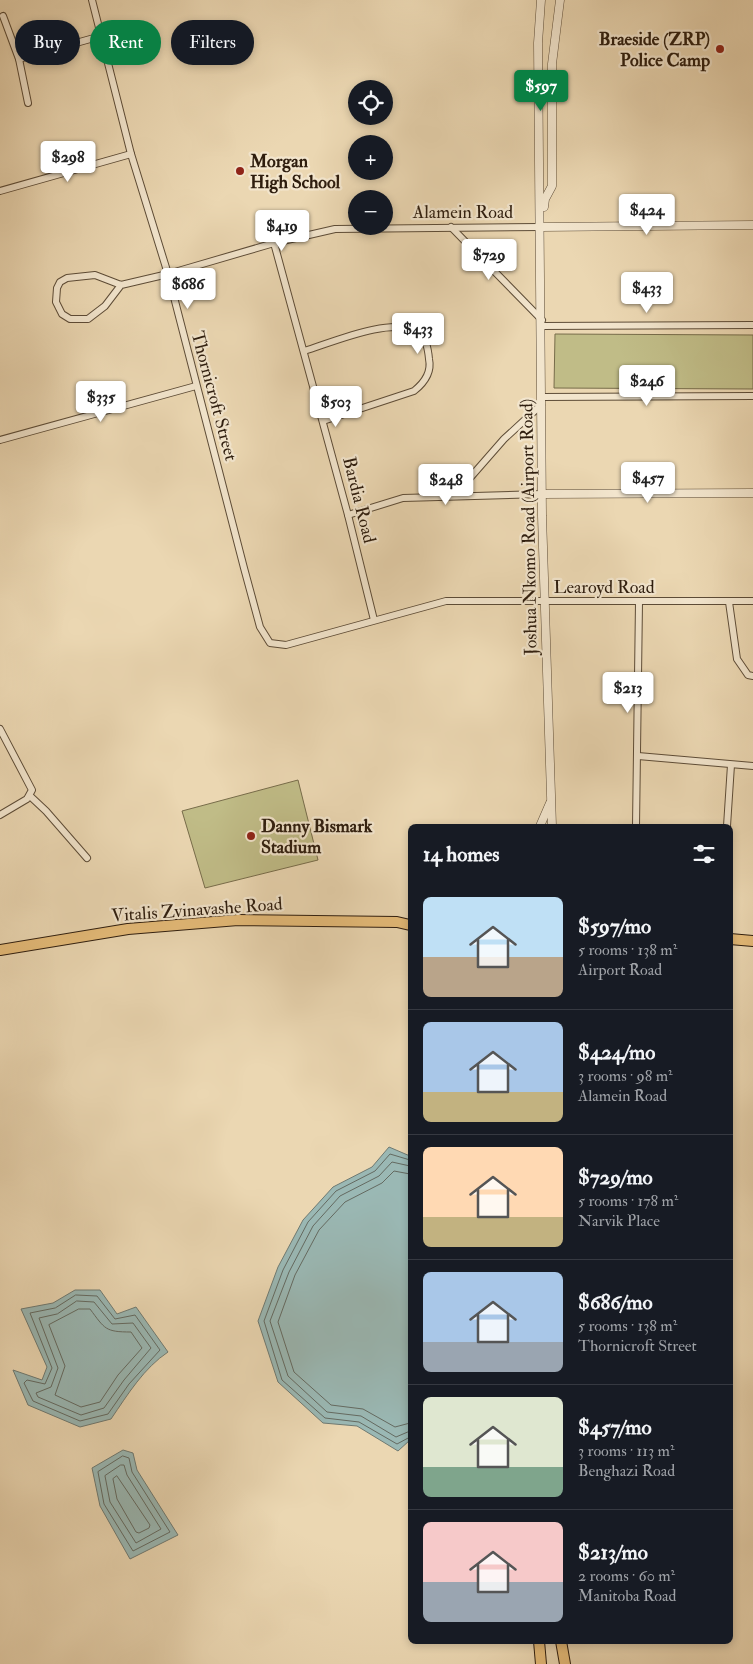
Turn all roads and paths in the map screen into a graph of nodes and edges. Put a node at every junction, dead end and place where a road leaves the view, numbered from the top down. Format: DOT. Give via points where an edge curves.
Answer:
graph roads {
  1 [pos="92,0"];
  2 [pos="541,0"];
  3 [pos="560,0"];
  4 [pos="3,16"];
  5 [pos="96,20"];
  6 [pos="15,48"];
  7 [pos="20,65"];
  8 [pos="108,65"];
  9 [pos="28,103"];
  10 [pos="131,154"];
  11 [pos="0,191"];
  12 [pos="753,225"];
  13 [pos="451,227"];
  14 [pos="541,227"];
  15 [pos="274,243"];
  16 [pos="168,274"];
  17 [pos="121,284"];
  18 [pos="541,323"];
  19 [pos="753,325"];
  20 [pos="304,351"];
  21 [pos="196,386"];
  22 [pos="753,396"];
  23 [pos="541,397"];
  24 [pos="541,406"];
  25 [pos="323,421"];
  26 [pos="0,440"];
  27 [pos="753,492"];
  28 [pos="542,494"];
  29 [pos="455,495"];
  30 [pos="348,515"];
  31 [pos="545,601"];
  32 [pos="753,601"];
  33 [pos="639,602"];
  34 [pos="730,602"];
  35 [pos="374,620"];
  36 [pos="260,627"];
  37 [pos="753,676"];
  38 [pos="0,728"];
  39 [pos="638,756"];
  40 [pos="731,765"];
  41 [pos="753,766"];
  42 [pos="28,798"];
  43 [pos="551,800"];
  44 [pos="0,815"];
  45 [pos="541,824"];
  46 [pos="552,824"];
  47 [pos="636,824"];
  48 [pos="727,824"];
  49 [pos="87,858"];
  50 [pos="408,919"];
  51 [pos="397,922"];
  52 [pos="408,925"];
  53 [pos="733,940"];
  54 [pos="753,941"];
  55 [pos="0,950"];
  56 [pos="539,1644"];
  57 [pos="562,1644"];
  58 [pos="541,1664"];
  59 [pos="565,1664"];
  1 -- 5 [label="street, Thornicroft Street"];
  2 -- 14 [label="street" via="538,43"];
  3 -- 14 [label="street" via="552,64 552,186 545,199"];
  4 -- 6 [label="street"];
  7 -- 9 [label="street"];
  8 -- 10 [label="street, Thornicroft Street"];
  10 -- 11 [label="street"];
  10 -- 16 [label="street, Thornicroft Street"];
  12 -- 14 [label="street, Alamein Road"];
  13 -- 14 [label="street, Alamein Road"];
  13 -- 15 [label="street, Alamein Road" via="347,227"];
  13 -- 18 [label="street"];
  14 -- 18 [label="street, Joshua Nkomo Road (Airport Road)"];
  15 -- 16 [label="street, Alamein Road"];
  15 -- 20 [label="street, Bardia Road"];
  16 -- 17 [label="street, Alamein Road"];
  16 -- 21 [label="street, Thornicroft Street"];
  17 -- 17 [label="street" via="106,306 88,319 70,319 62,314 56,302 57,288 67,278 96,275"];
  18 -- 19 [label="street"];
  18 -- 23 [label="street, Joshua Nkomo Road (Airport Road)"];
  20 -- 25 [label="street, Bardia Road"];
  20 -- 25 [label="street" via="397,326 418,332 427,344 430,362 424,384 414,391"];
  21 -- 26 [label="street"];
  21 -- 36 [label="street, Thornicroft Street"];
  22 -- 23 [label="street"];
  23 -- 24 [label="street, Joshua Nkomo Road (Airport Road)"];
  24 -- 28 [label="street, Joshua Nkomo Road (Airport Road)"];
  24 -- 29 [label="street" via="474,470"];
  25 -- 30 [label="street, Bardia Road"];
  27 -- 28 [label="street"];
  28 -- 29 [label="street"];
  28 -- 31 [label="street, Joshua Nkomo Road (Airport Road)"];
  29 -- 30 [label="street" via="403,498"];
  30 -- 35 [label="street, Bardia Road"];
  31 -- 33 [label="street, Learoyd Road"];
  31 -- 35 [label="street, Learoyd Road" via="446,602"];
  31 -- 43 [label="street, Joshua Nkomo Road (Airport Road)"];
  32 -- 34 [label="street, Learoyd Road"];
  33 -- 34 [label="street, Learoyd Road"];
  33 -- 39 [label="street"];
  34 -- 37 [label="street" via="737,659 748,676"];
  35 -- 36 [label="street, Learoyd Road" via="278,646 270,643"];
  38 -- 42 [label="street" via="31,786"];
  39 -- 40 [label="street"];
  39 -- 47 [label="street"];
  40 -- 41 [label="street"];
  40 -- 48 [label="street"];
  42 -- 44 [label="street"];
  42 -- 49 [label="street" via="46,811"];
  43 -- 45 [label="street"];
  43 -- 46 [label="street, Joshua Nkomo Road (Airport Road)"];
  50 -- 51 [label="main road, Vitalis Zvinavashe Road"];
  51 -- 52 [label="main road, Vitalis Zvinavashe Road"];
  51 -- 55 [label="main road, Vitalis Zvinavashe Road" via="238,920 128,929"];
  53 -- 54 [label="main road"];
  56 -- 58 [label="main road"];
  57 -- 59 [label="main road"];
}
